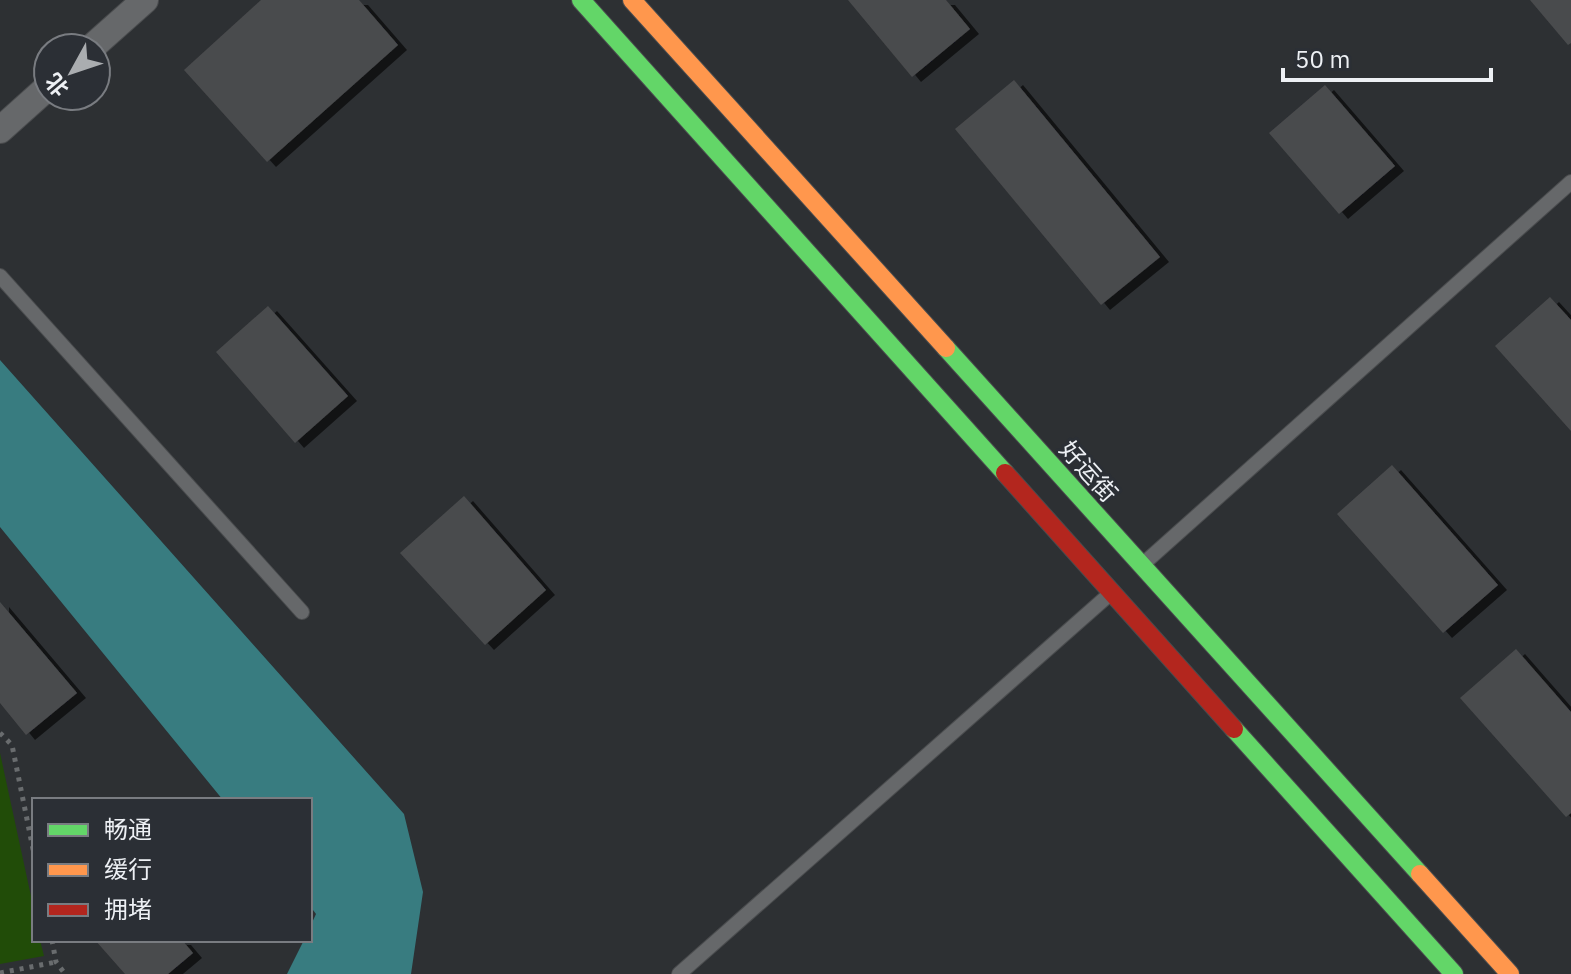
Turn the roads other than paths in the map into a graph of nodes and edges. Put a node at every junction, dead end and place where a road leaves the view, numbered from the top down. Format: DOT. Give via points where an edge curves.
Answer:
graph roads {
  1 [pos="145,0"];
  2 [pos="581,0"];
  3 [pos="632,0"];
  4 [pos="109,32"];
  5 [pos="32,101"];
  6 [pos="0,130"];
  7 [pos="1571,182"];
  8 [pos="0,276"];
  9 [pos="1142,565"];
  10 [pos="1111,593"];
  11 [pos="302,612"];
  12 [pos="679,974"];
  13 [pos="1454,974"];
  14 [pos="1510,974"];
  1 -- 4 [label="street"];
  2 -- 10 [label="street"];
  3 -- 9 [label="street, 好运街"];
  5 -- 6 [label="street"];
  7 -- 9 [label="lane"];
  8 -- 11 [label="lane"];
  9 -- 14 [label="street, 好运街"];
  10 -- 12 [label="lane"];
  10 -- 13 [label="street"];
}
